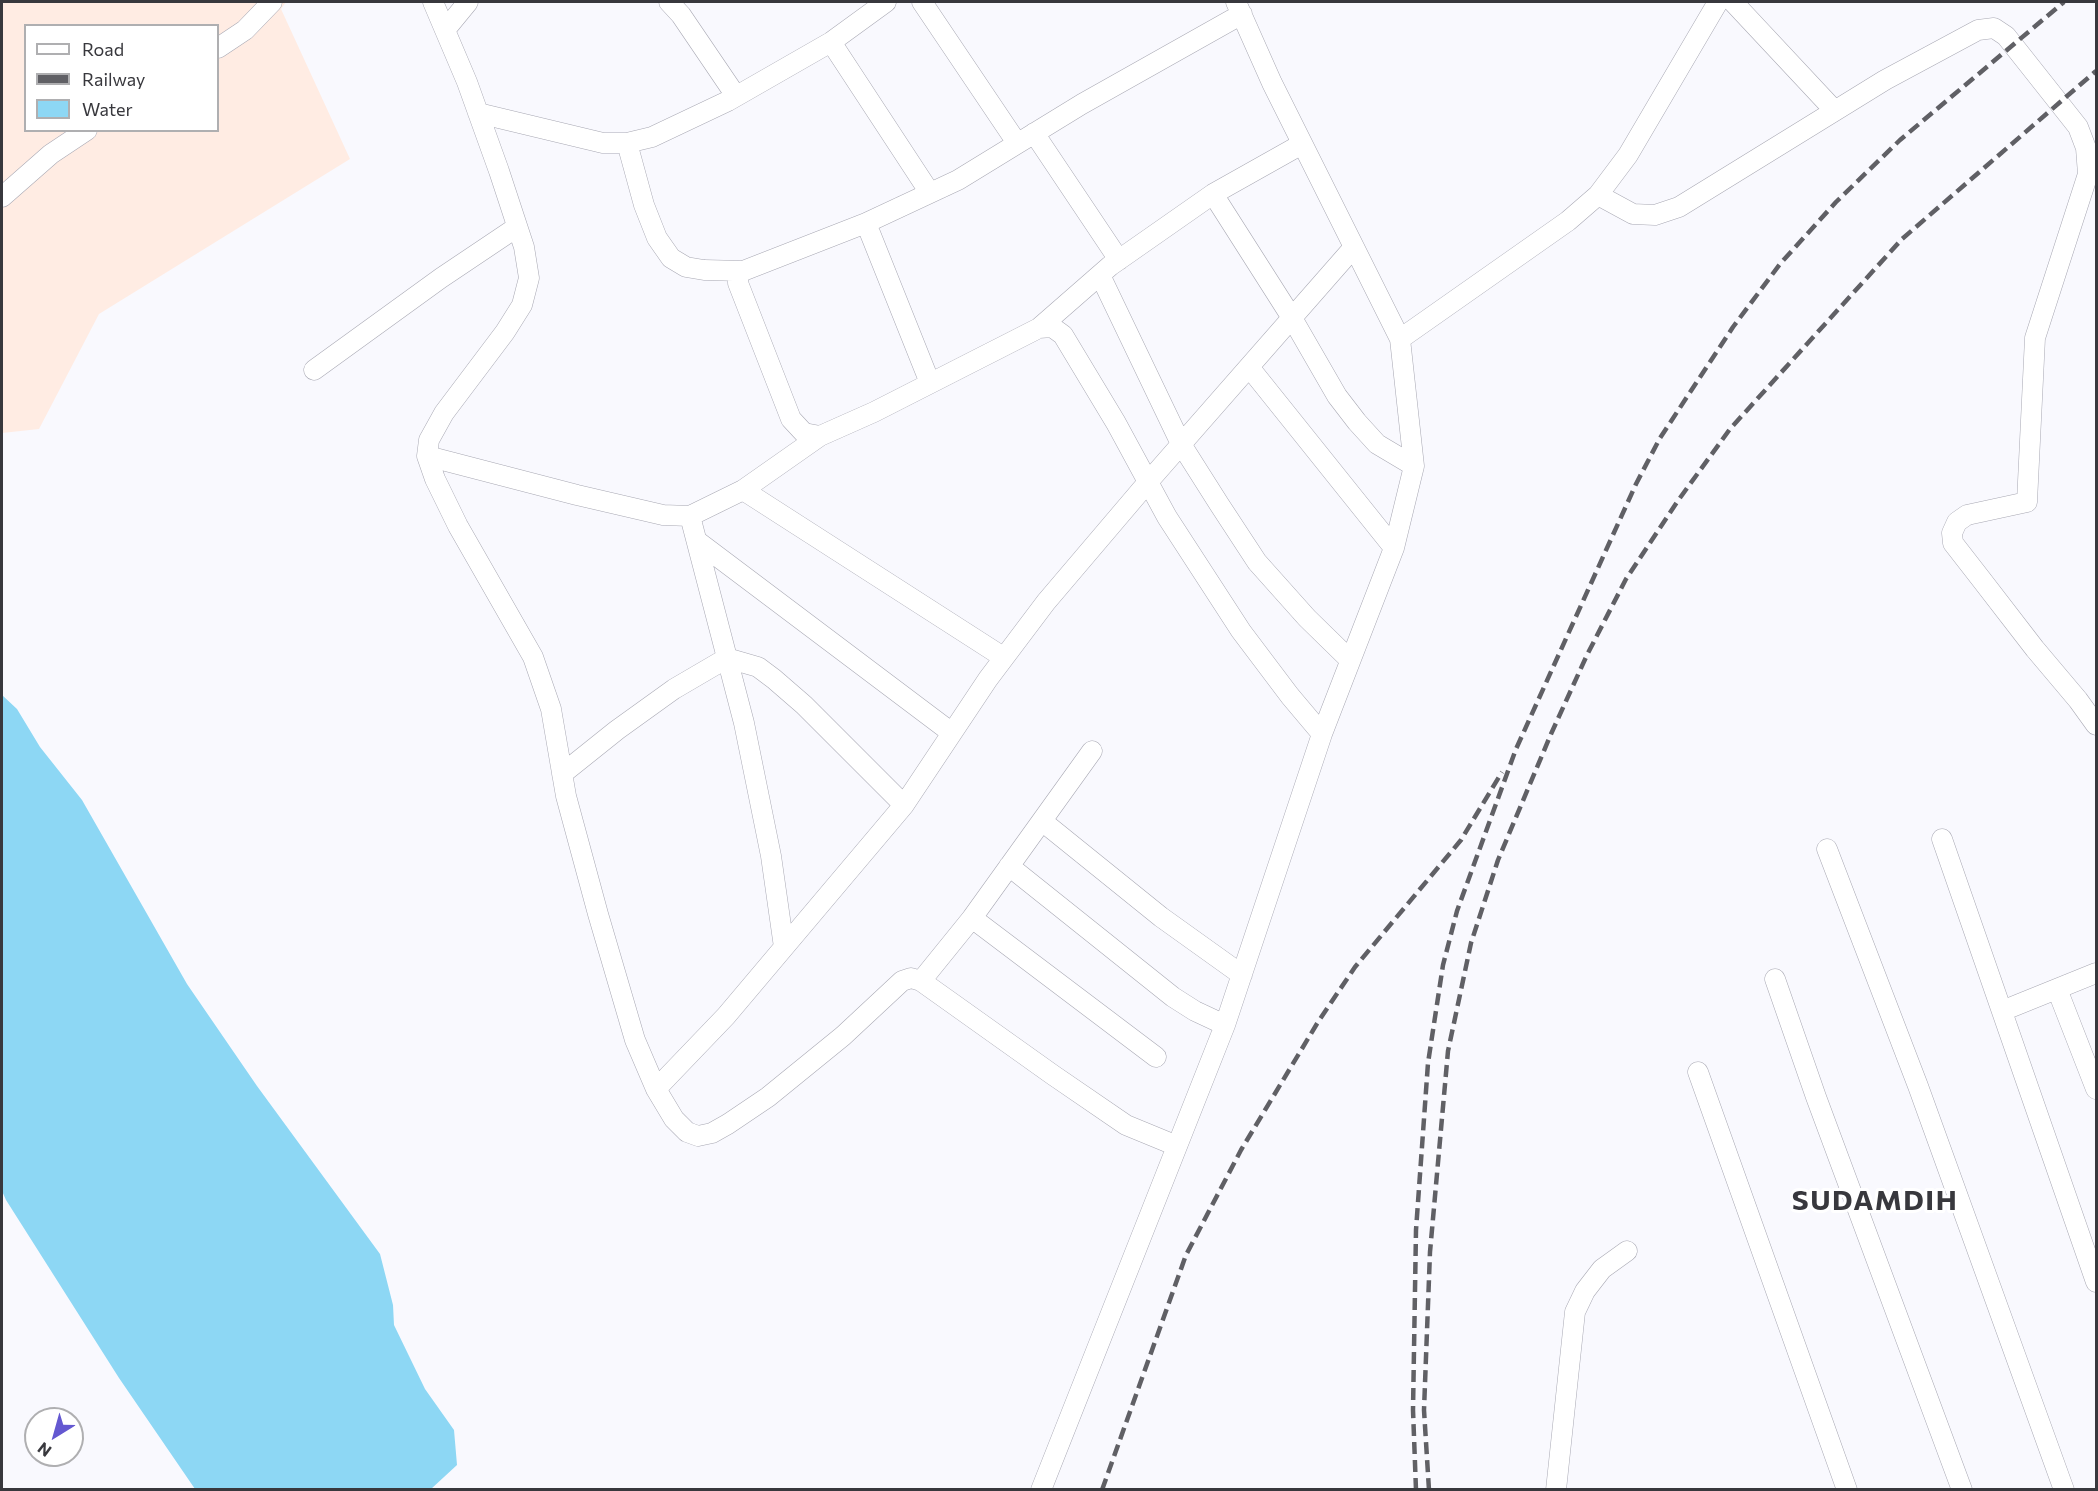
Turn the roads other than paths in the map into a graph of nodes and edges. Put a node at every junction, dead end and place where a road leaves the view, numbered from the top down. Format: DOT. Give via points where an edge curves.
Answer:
graph roads {
  1 [pos="272,2"];
  2 [pos="433,2"];
  3 [pos="468,2"];
  4 [pos="669,2"];
  5 [pos="885,2"];
  6 [pos="922,2"];
  7 [pos="1718,2"];
  8 [pos="1733,2"];
  9 [pos="1239,8"];
  10 [pos="445,30"];
  11 [pos="831,42"];
  12 [pos="219,47"];
  13 [pos="736,96"];
  14 [pos="1834,110"];
  15 [pos="478,113"];
  16 [pos="84,132"];
  17 [pos="1026,138"];
  18 [pos="627,143"];
  19 [pos="1302,144"];
  20 [pos="930,193"];
  21 [pos="1213,194"];
  22 [pos="1599,195"];
  23 [pos="2,197"];
  24 [pos="866,223"];
  25 [pos="517,227"];
  26 [pos="1354,247"];
  27 [pos="1119,260"];
  28 [pos="743,271"];
  29 [pos="1100,275"];
  30 [pos="1292,318"];
  31 [pos="1039,328"];
  32 [pos="1400,339"];
  33 [pos="1249,367"];
  34 [pos="314,370"];
  35 [pos="930,383"];
  36 [pos="820,436"];
  37 [pos="1181,444"];
  38 [pos="428,456"];
  39 [pos="1414,466"];
  40 [pos="1148,482"];
  41 [pos="743,490"];
  42 [pos="690,516"];
  43 [pos="697,541"];
  44 [pos="1394,548"];
  45 [pos="1003,657"];
  46 [pos="728,658"];
  47 [pos="1350,660"];
  48 [pos="2097,725"];
  49 [pos="952,734"];
  50 [pos="1322,734"];
  51 [pos="1092,752"];
  52 [pos="562,774"];
  53 [pos="904,804"];
  54 [pos="1042,821"];
  55 [pos="1942,839"];
  56 [pos="1827,849"];
  57 [pos="1009,866"];
  58 [pos="972,918"];
  59 [pos="784,947"];
  60 [pos="2097,973"];
  61 [pos="1242,975"];
  62 [pos="1775,979"];
  63 [pos="921,981"];
  64 [pos="2057,989"];
  65 [pos="2002,1011"];
  66 [pos="1225,1025"];
  67 [pos="1156,1057"];
  68 [pos="1698,1072"];
  69 [pos="656,1089"];
  70 [pos="2097,1089"];
  71 [pos="1177,1146"];
  72 [pos="1627,1251"];
  73 [pos="2097,1282"];
  74 [pos="1041,1490"];
  75 [pos="1556,1490"];
  76 [pos="1847,1490"];
  77 [pos="1962,1490"];
  78 [pos="2064,1490"];
  1 -- 12 [label="street" via="245,30"];
  2 -- 10 [label="street"];
  3 -- 10 [label="street"];
  4 -- 13 [label="street"];
  5 -- 11 [label="street"];
  6 -- 17 [label="street"];
  7 -- 22 [label="street" via="1628,155"];
  8 -- 14 [label="street"];
  9 -- 17 [label="street"];
  9 -- 19 [label="street"];
  10 -- 15 [label="street"];
  11 -- 13 [label="street"];
  11 -- 20 [label="street"];
  13 -- 18 [label="street" via="661,133"];
  14 -- 22 [label="street" via="1679,207 1655,215 1633,214"];
  14 -- 48 [label="street" via="1978,30 1994,28 2006,36 2078,127 2086,148 2088,174 2035,338 2027,502 1967,515 1957,522 1952,533 1953,543"];
  15 -- 18 [label="street" via="603,143"];
  15 -- 25 [label="street"];
  16 -- 23 [label="street" via="51,154"];
  17 -- 20 [label="street"];
  17 -- 27 [label="street"];
  18 -- 28 [label="street" via="644,205 657,238 671,258 695,269"];
  19 -- 21 [label="street"];
  19 -- 26 [label="street"];
  20 -- 24 [label="street"];
  21 -- 27 [label="street"];
  21 -- 30 [label="street"];
  22 -- 32 [label="street"];
  24 -- 28 [label="street"];
  24 -- 35 [label="street"];
  25 -- 34 [label="street"];
  25 -- 38 [label="street" via="529,278 522,305 444,413 429,440"];
  26 -- 30 [label="street"];
  26 -- 32 [label="street"];
  27 -- 29 [label="street"];
  28 -- 36 [label="street" via="738,283 791,420 804,433"];
  29 -- 31 [label="street"];
  29 -- 37 [label="street"];
  30 -- 33 [label="street"];
  30 -- 39 [label="street" via="1337,396 1357,422 1377,444"];
  31 -- 35 [label="street"];
  31 -- 40 [label="street" via="1052,327 1063,335"];
  32 -- 39 [label="street"];
  33 -- 37 [label="street"];
  33 -- 44 [label="street"];
  35 -- 36 [label="street"];
  36 -- 41 [label="street"];
  37 -- 40 [label="street"];
  37 -- 47 [label="street" via="1257,562"];
  38 -- 42 [label="street" via="641,510"];
  38 -- 52 [label="street" via="458,526 533,657 551,709"];
  39 -- 44 [label="street"];
  40 -- 45 [label="street"];
  40 -- 50 [label="street" via="1241,631"];
  41 -- 42 [label="street"];
  41 -- 45 [label="street"];
  42 -- 43 [label="street"];
  43 -- 46 [label="street"];
  43 -- 49 [label="street"];
  44 -- 47 [label="street"];
  45 -- 49 [label="street"];
  46 -- 52 [label="street" via="674,689"];
  46 -- 53 [label="street" via="758,667 774,679"];
  46 -- 59 [label="street" via="771,856"];
  47 -- 50 [label="street"];
  49 -- 53 [label="street"];
  50 -- 61 [label="street"];
  51 -- 54 [label="street"];
  52 -- 69 [label="street" via="608,948 636,1040"];
  53 -- 59 [label="street"];
  54 -- 57 [label="street"];
  54 -- 61 [label="street" via="1161,917"];
  55 -- 65 [label="street"];
  56 -- 78 [label="street" via="1918,1086"];
  57 -- 58 [label="street"];
  57 -- 66 [label="street" via="1173,997"];
  58 -- 63 [label="street"];
  58 -- 67 [label="street"];
  59 -- 69 [label="street" via="726,1016"];
  60 -- 64 [label="street"];
  61 -- 66 [label="street"];
  62 -- 77 [label="street"];
  63 -- 69 [label="street" via="902,981 768,1097 712,1133 698,1137 687,1132"];
  63 -- 71 [label="street" via="1126,1125"];
  64 -- 65 [label="street"];
  64 -- 70 [label="street"];
  65 -- 73 [label="street"];
  66 -- 71 [label="street"];
  68 -- 76 [label="street"];
  71 -- 74 [label="street"];
  72 -- 75 [label="street" via="1602,1269 1575,1312"];
}
